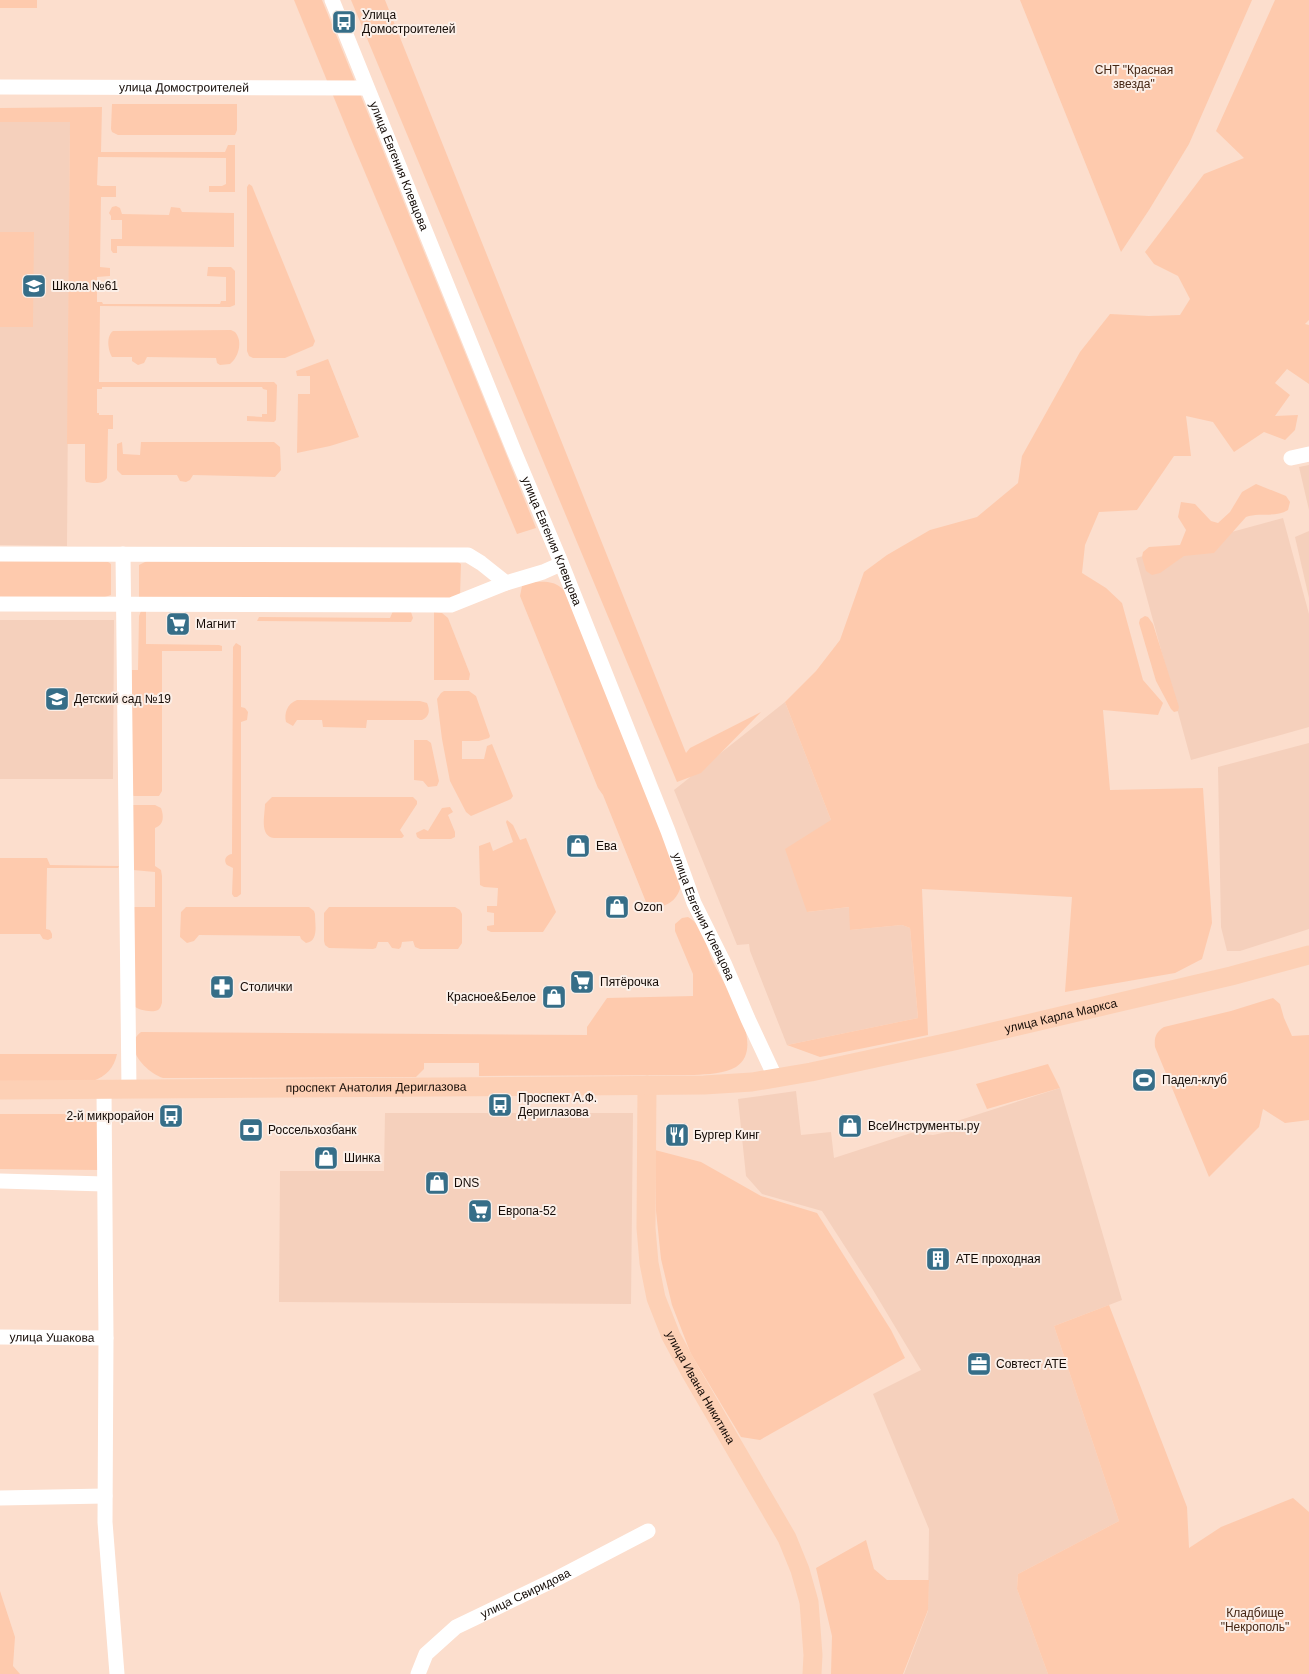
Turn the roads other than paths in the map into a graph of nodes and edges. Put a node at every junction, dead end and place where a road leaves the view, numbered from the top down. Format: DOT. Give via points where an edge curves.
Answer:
graph roads {
  1 [pos="332,0"];
  2 [pos="0,87"];
  3 [pos="366,88"];
  4 [pos="1309,454"];
  5 [pos="1291,458"];
  6 [pos="0,554"];
  7 [pos="123,554"];
  8 [pos="562,564"];
  9 [pos="506,583"];
  10 [pos="0,604"];
  11 [pos="123,604"];
  12 [pos="1309,955"];
  13 [pos="776,1079"];
  14 [pos="647,1085"];
  15 [pos="0,1090"];
  16 [pos="104,1090"];
  17 [pos="129,1090"];
  18 [pos="0,1182"];
  19 [pos="104,1184"];
  20 [pos="0,1337"];
  21 [pos="106,1338"];
  22 [pos="105,1496"];
  23 [pos="0,1498"];
  24 [pos="648,1531"];
  25 [pos="117,1674"];
  26 [pos="418,1674"];
  27 [pos="812,1674"];
  1 -- 3 [label="street, улица Евгения Клевцова"];
  2 -- 3 [label="street, улица Домостроителей"];
  3 -- 8 [label="street, улица Евгения Клевцова"];
  4 -- 5 [label="street"];
  6 -- 7 [label="street"];
  7 -- 9 [label="street" via="468,555"];
  7 -- 11 [label="street"];
  8 -- 9 [label="street"];
  8 -- 13 [label="street, улица Евгения Клевцова" via="694,903"];
  9 -- 11 [label="street" via="451,605"];
  10 -- 11 [label="street"];
  11 -- 17 [label="street"];
  12 -- 13 [label="main road, улица Карла Маркса" via="990,1033"];
  13 -- 14 [label="main road, проспект Анатолия Дериглазова" via="704,1085"];
  14 -- 17 [label="main road, проспект Анатолия Дериглазова"];
  14 -- 27 [label="main road, улица Ивана Никитина" via="646,1228 656,1298 691,1373 788,1538 809,1602"];
  15 -- 16 [label="main road, проспект Анатолия Дериглазова"];
  16 -- 17 [label="main road, проспект Анатолия Дериглазова"];
  16 -- 19 [label="street"];
  18 -- 19 [label="street"];
  19 -- 21 [label="street"];
  20 -- 21 [label="street, улица Ушакова"];
  21 -- 22 [label="street"];
  22 -- 23 [label="street"];
  22 -- 25 [label="street"];
  24 -- 26 [label="street, улица Свиридова" via="456,1627 426,1654"];
}
